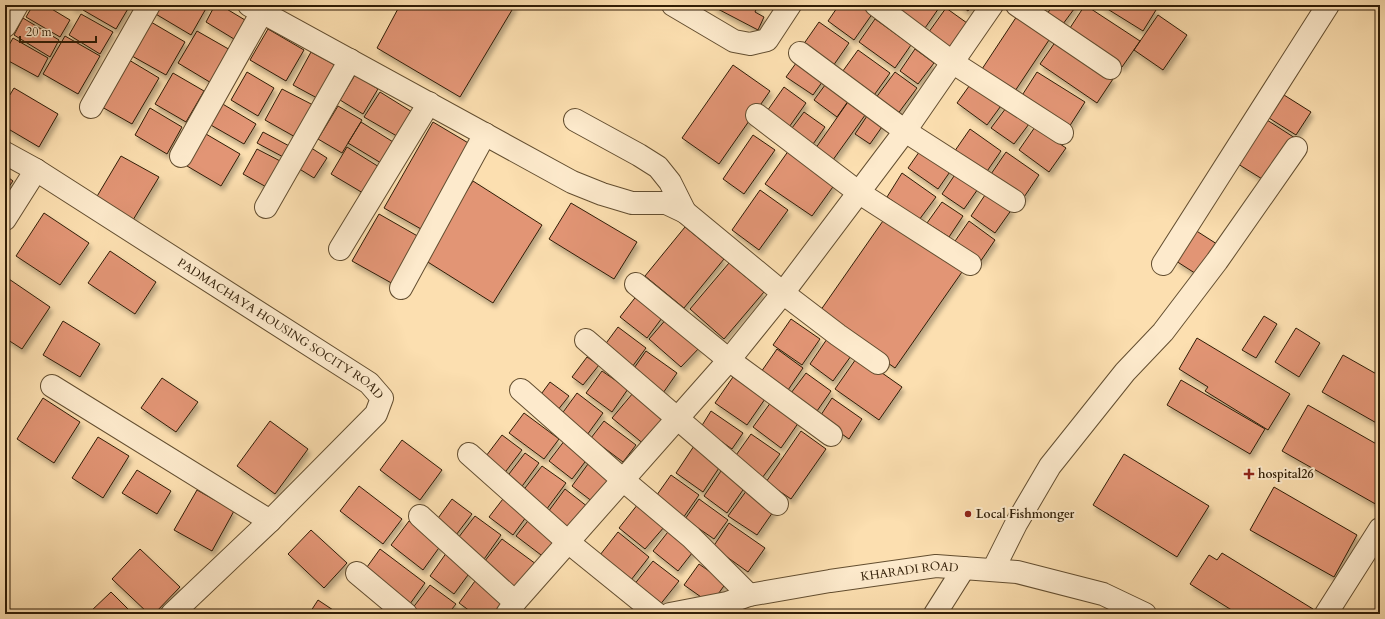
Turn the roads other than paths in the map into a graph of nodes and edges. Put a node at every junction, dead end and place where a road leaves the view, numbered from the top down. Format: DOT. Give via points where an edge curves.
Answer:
graph roads {
  1 [pos="17,5"];
  2 [pos="149,5"];
  3 [pos="673,5"];
  4 [pos="790,5"];
  5 [pos="876,5"];
  6 [pos="992,5"];
  7 [pos="1017,5"];
  8 [pos="1328,5"];
  9 [pos="255,8"];
  10 [pos="5,26"];
  11 [pos="800,53"];
  12 [pos="350,60"];
  13 [pos="952,62"];
  14 [pos="1110,68"];
  15 [pos="428,103"];
  16 [pos="91,108"];
  17 [pos="757,115"];
  18 [pos="575,120"];
  19 [pos="905,131"];
  20 [pos="1062,133"];
  21 [pos="485,134"];
  22 [pos="1296,148"];
  23 [pos="5,153"];
  24 [pos="181,156"];
  25 [pos="36,170"];
  26 [pos="858,192"];
  27 [pos="1014,201"];
  28 [pos="266,207"];
  29 [pos="685,212"];
  30 [pos="5,219"];
  31 [pos="340,249"];
  32 [pos="970,264"];
  33 [pos="1163,264"];
  34 [pos="636,284"];
  35 [pos="401,288"];
  36 [pos="783,293"];
  37 [pos="586,340"];
  38 [pos="729,360"];
  39 [pos="878,363"];
  40 [pos="52,386"];
  41 [pos="521,390"];
  42 [pos="678,418"];
  43 [pos="831,435"];
  44 [pos="470,454"];
  45 [pos="623,480"];
  46 [pos="778,504"];
  47 [pos="420,516"];
  48 [pos="270,521"];
  49 [pos="1380,529"];
  50 [pos="568,542"];
  51 [pos="964,568"];
  52 [pos="993,570"];
  53 [pos="357,573"];
  54 [pos="749,595"];
  55 [pos="511,608"];
  56 [pos="172,614"];
  57 [pos="406,614"];
  58 [pos="657,614"];
  59 [pos="670,614"];
  60 [pos="935,614"];
  61 [pos="1145,614"];
  62 [pos="1326,614"];
  1 -- 10 [label="street"];
  2 -- 16 [label="street"];
  3 -- 4 [label="street" via="734,41 750,44 767,40"];
  5 -- 13 [label="street"];
  6 -- 13 [label="street"];
  7 -- 14 [label="street"];
  8 -- 33 [label="street"];
  9 -- 12 [label="street"];
  9 -- 24 [label="street"];
  11 -- 19 [label="street"];
  12 -- 15 [label="street"];
  12 -- 28 [label="street"];
  13 -- 19 [label="street"];
  13 -- 20 [label="street"];
  15 -- 21 [label="street"];
  15 -- 31 [label="street"];
  17 -- 26 [label="street"];
  18 -- 29 [label="street" via="658,168 670,182"];
  19 -- 26 [label="street"];
  19 -- 27 [label="street"];
  21 -- 29 [label="street" via="572,182 602,194 632,203 666,203"];
  21 -- 35 [label="street"];
  22 -- 52 [label="street" via="1217,261 1163,332 1125,372 1050,466"];
  23 -- 25 [label="street, PADMACHAYA HOUSING SOCITY ROAD"];
  25 -- 30 [label="street"];
  25 -- 48 [label="street, PADMACHAYA HOUSING SOCITY ROAD" via="369,383 382,398 376,414"];
  26 -- 32 [label="street"];
  26 -- 36 [label="street"];
  29 -- 36 [label="street"];
  34 -- 38 [label="street"];
  36 -- 38 [label="street"];
  36 -- 39 [label="street"];
  37 -- 42 [label="street"];
  38 -- 42 [label="street"];
  38 -- 43 [label="street"];
  40 -- 48 [label="street"];
  41 -- 45 [label="street"];
  42 -- 45 [label="street"];
  42 -- 46 [label="street"];
  44 -- 50 [label="street"];
  45 -- 50 [label="street"];
  45 -- 54 [label="street" via="691,537"];
  47 -- 55 [label="street"];
  48 -- 56 [label="street, PADMACHAYA HOUSING SOCITY ROAD"];
  49 -- 62 [label="street"];
  50 -- 55 [label="street"];
  50 -- 58 [label="street"];
  51 -- 52 [label="street, KHARADI ROAD"];
  51 -- 54 [label="street, KHARADI ROAD" via="936,566 830,580"];
  51 -- 60 [label="street"];
  52 -- 61 [label="street, KHARADI ROAD" via="1017,572 1103,594"];
  53 -- 57 [label="street"];
  54 -- 59 [label="street, KHARADI ROAD" via="727,603"];
}
